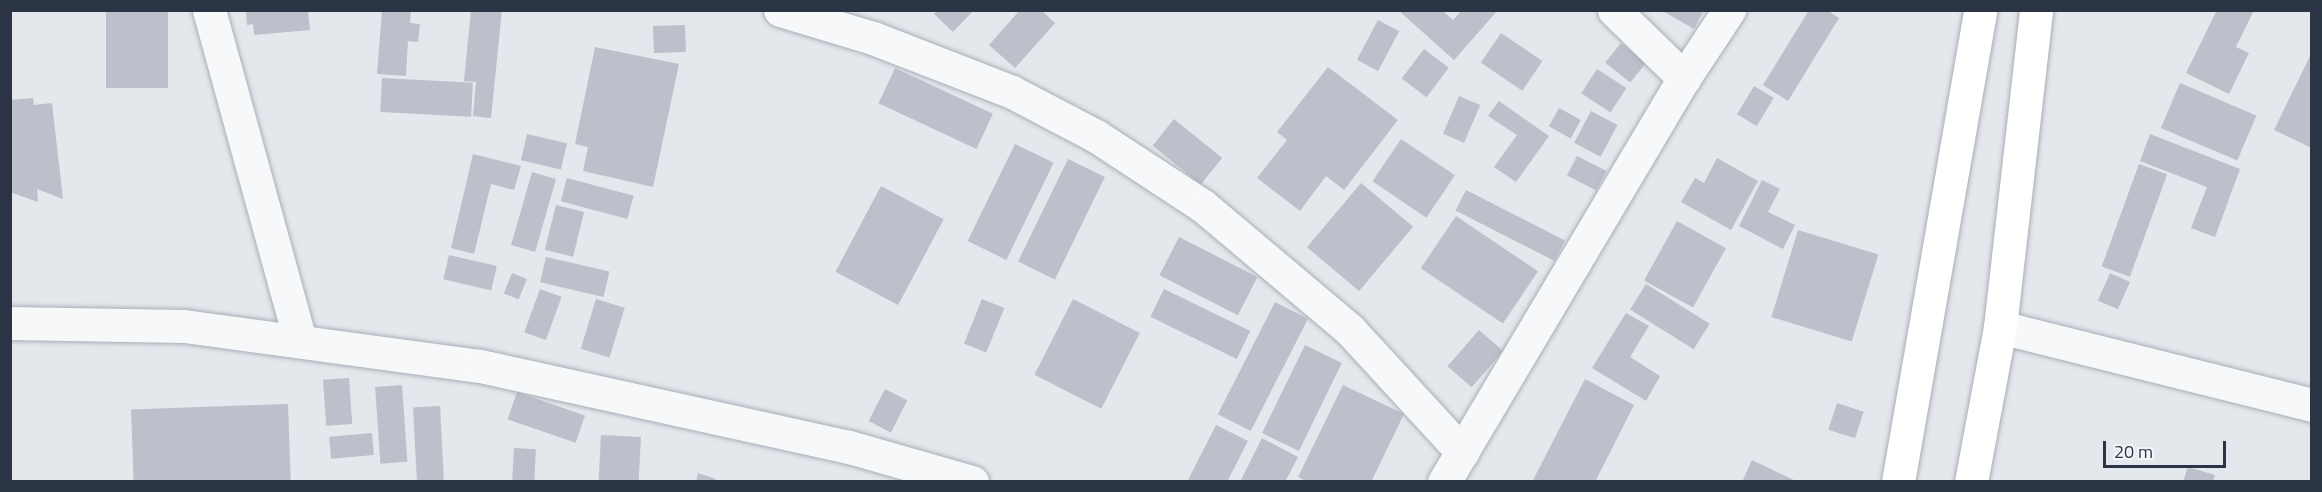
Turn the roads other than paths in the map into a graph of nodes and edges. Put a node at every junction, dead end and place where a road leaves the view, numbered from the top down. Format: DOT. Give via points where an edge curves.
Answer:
graph roads {
  1 [pos="209,10"];
  2 [pos="780,10"];
  3 [pos="1614,10"];
  4 [pos="1730,10"];
  5 [pos="1980,10"];
  6 [pos="2037,10"];
  7 [pos="1684,78"];
  8 [pos="10,323"];
  9 [pos="2000,327"];
  10 [pos="300,341"];
  11 [pos="2312,405"];
  12 [pos="1461,452"];
  13 [pos="972,482"];
  14 [pos="1444,482"];
  15 [pos="1899,482"];
  16 [pos="1971,482"];
  1 -- 10 [label="street"];
  2 -- 12 [label="street" via="873,38 1012,92 1106,142 1203,206 1350,330"];
  3 -- 7 [label="street"];
  4 -- 7 [label="street"];
  5 -- 15 [label="main road"];
  6 -- 9 [label="main road"];
  7 -- 12 [label="street"];
  8 -- 10 [label="street" via="184,326"];
  9 -- 11 [label="street"];
  9 -- 16 [label="main road"];
  10 -- 13 [label="street" via="480,366 849,447"];
  12 -- 14 [label="street"];
}
